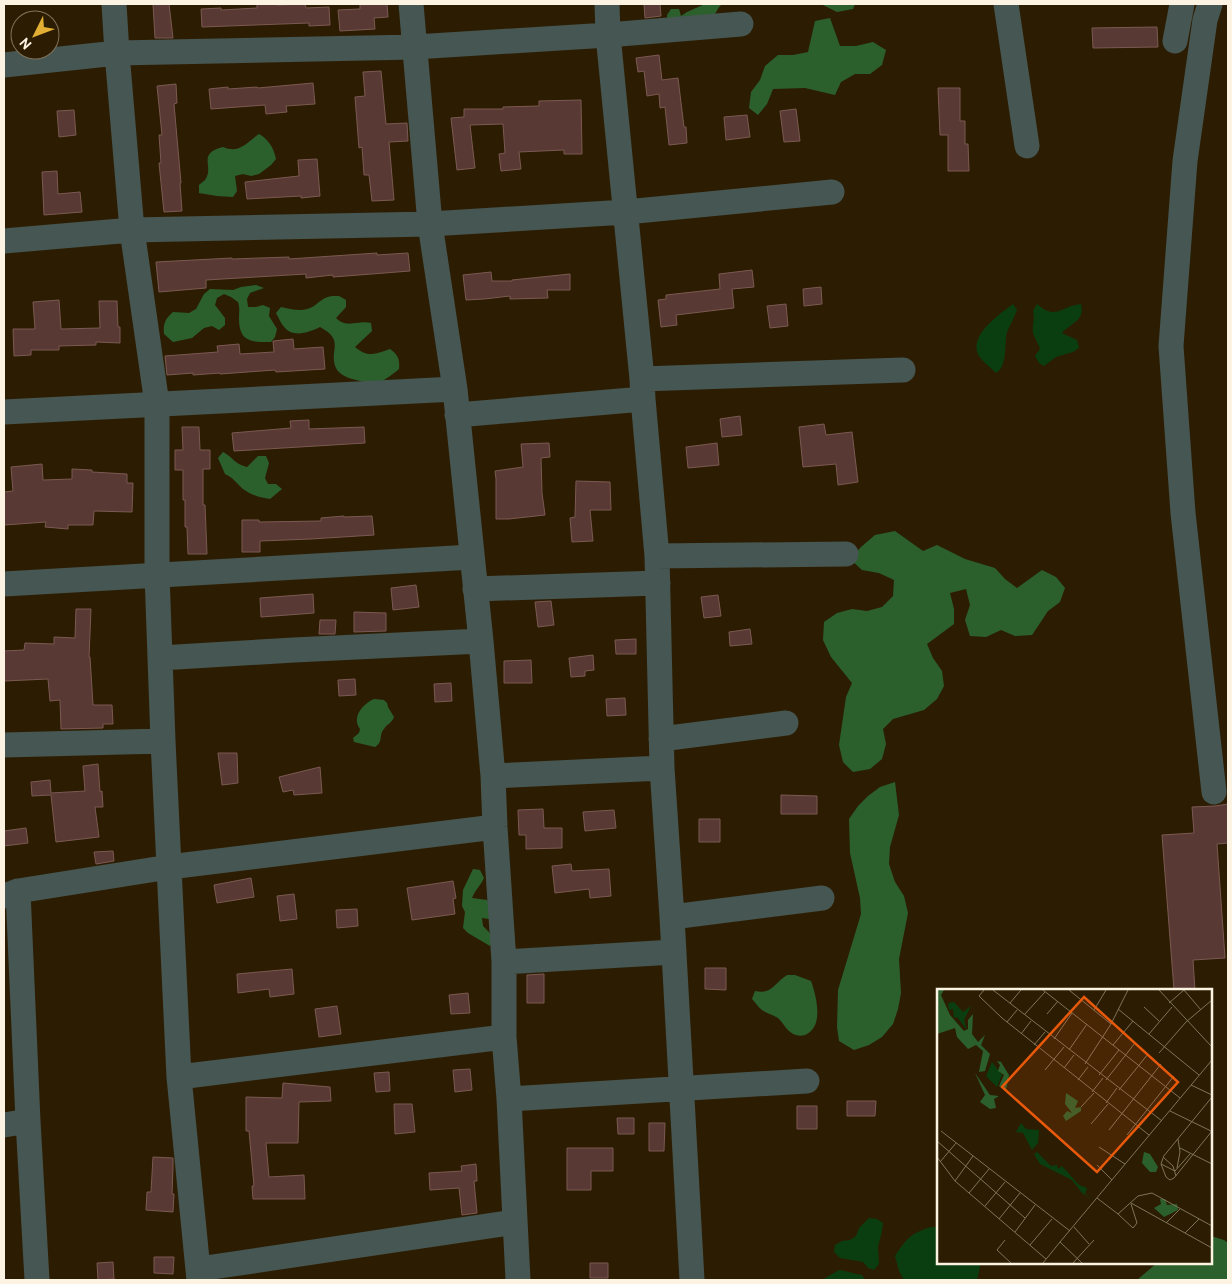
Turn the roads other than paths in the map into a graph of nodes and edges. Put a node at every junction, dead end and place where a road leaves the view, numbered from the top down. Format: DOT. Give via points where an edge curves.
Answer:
graph roads {
  1 [pos="114,4"];
  2 [pos="411,4"];
  3 [pos="607,4"];
  4 [pos="1006,4"];
  5 [pos="1182,4"];
  6 [pos="1210,4"];
  7 [pos="741,24"];
  8 [pos="608,35"];
  9 [pos="1176,41"];
  10 [pos="414,47"];
  11 [pos="117,53"];
  12 [pos="4,65"];
  13 [pos="1027,146"];
  14 [pos="832,192"];
  15 [pos="626,212"];
  16 [pos="430,224"];
  17 [pos="132,230"];
  18 [pos="4,241"];
  19 [pos="903,370"];
  20 [pos="455,389"];
  21 [pos="643,389"];
  22 [pos="157,404"];
  23 [pos="4,412"];
  24 [pos="457,415"];
  25 [pos="846,554"];
  26 [pos="657,556"];
  27 [pos="472,557"];
  28 [pos="157,574"];
  29 [pos="658,583"];
  30 [pos="4,584"];
  31 [pos="475,589"];
  32 [pos="481,641"];
  33 [pos="160,658"];
  34 [pos="786,723"];
  35 [pos="661,739"];
  36 [pos="162,741"];
  37 [pos="4,745"];
  38 [pos="662,768"];
  39 [pos="493,776"];
  40 [pos="1214,792"];
  41 [pos="495,827"];
  42 [pos="169,867"];
  43 [pos="11,894"];
  44 [pos="822,898"];
  45 [pos="672,917"];
  46 [pos="674,952"];
  47 [pos="504,962"];
  48 [pos="504,1037"];
  49 [pos="179,1077"];
  50 [pos="807,1081"];
  51 [pos="682,1089"];
  52 [pos="509,1098"];
  53 [pos="16,1123"];
  54 [pos="515,1222"];
  55 [pos="199,1275"];
  56 [pos="37,1280"];
  57 [pos="518,1280"];
  58 [pos="692,1280"];
  1 -- 11 [label="street"];
  2 -- 10 [label="street"];
  3 -- 8 [label="street"];
  4 -- 13 [label="street"];
  5 -- 9 [label="street"];
  6 -- 40 [label="street" via="1185,161 1171,346 1184,513"];
  7 -- 8 [label="street"];
  8 -- 10 [label="street"];
  8 -- 15 [label="street"];
  10 -- 11 [label="street"];
  10 -- 16 [label="street"];
  11 -- 12 [label="street"];
  11 -- 17 [label="street"];
  14 -- 15 [label="street"];
  15 -- 16 [label="street"];
  15 -- 21 [label="street"];
  16 -- 17 [label="street"];
  16 -- 20 [label="street"];
  17 -- 18 [label="street"];
  17 -- 22 [label="street"];
  19 -- 21 [label="street"];
  20 -- 22 [label="street"];
  20 -- 24 [label="street"];
  21 -- 24 [label="street"];
  21 -- 26 [label="street"];
  22 -- 23 [label="street"];
  22 -- 28 [label="street"];
  24 -- 27 [label="street"];
  25 -- 26 [label="street"];
  26 -- 29 [label="street"];
  27 -- 28 [label="street"];
  27 -- 31 [label="street"];
  28 -- 30 [label="street"];
  28 -- 33 [label="street"];
  29 -- 31 [label="street"];
  29 -- 35 [label="street"];
  31 -- 32 [label="street"];
  32 -- 33 [label="street"];
  32 -- 39 [label="street"];
  33 -- 36 [label="street"];
  34 -- 35 [label="street"];
  35 -- 38 [label="street"];
  36 -- 37 [label="street"];
  36 -- 42 [label="street"];
  38 -- 39 [label="street"];
  38 -- 45 [label="street"];
  39 -- 41 [label="street"];
  41 -- 42 [label="street"];
  41 -- 47 [label="street"];
  42 -- 43 [label="street"];
  42 -- 49 [label="street"];
  43 -- 53 [label="street"];
  44 -- 45 [label="street"];
  45 -- 46 [label="street"];
  46 -- 47 [label="street"];
  46 -- 51 [label="street"];
  47 -- 48 [label="street"];
  48 -- 49 [label="street"];
  48 -- 52 [label="street"];
  49 -- 55 [label="street"];
  50 -- 51 [label="street"];
  51 -- 52 [label="street"];
  51 -- 58 [label="street"];
  52 -- 54 [label="street"];
  53 -- 56 [label="street"];
  54 -- 55 [label="street"];
  54 -- 57 [label="street"];
}
